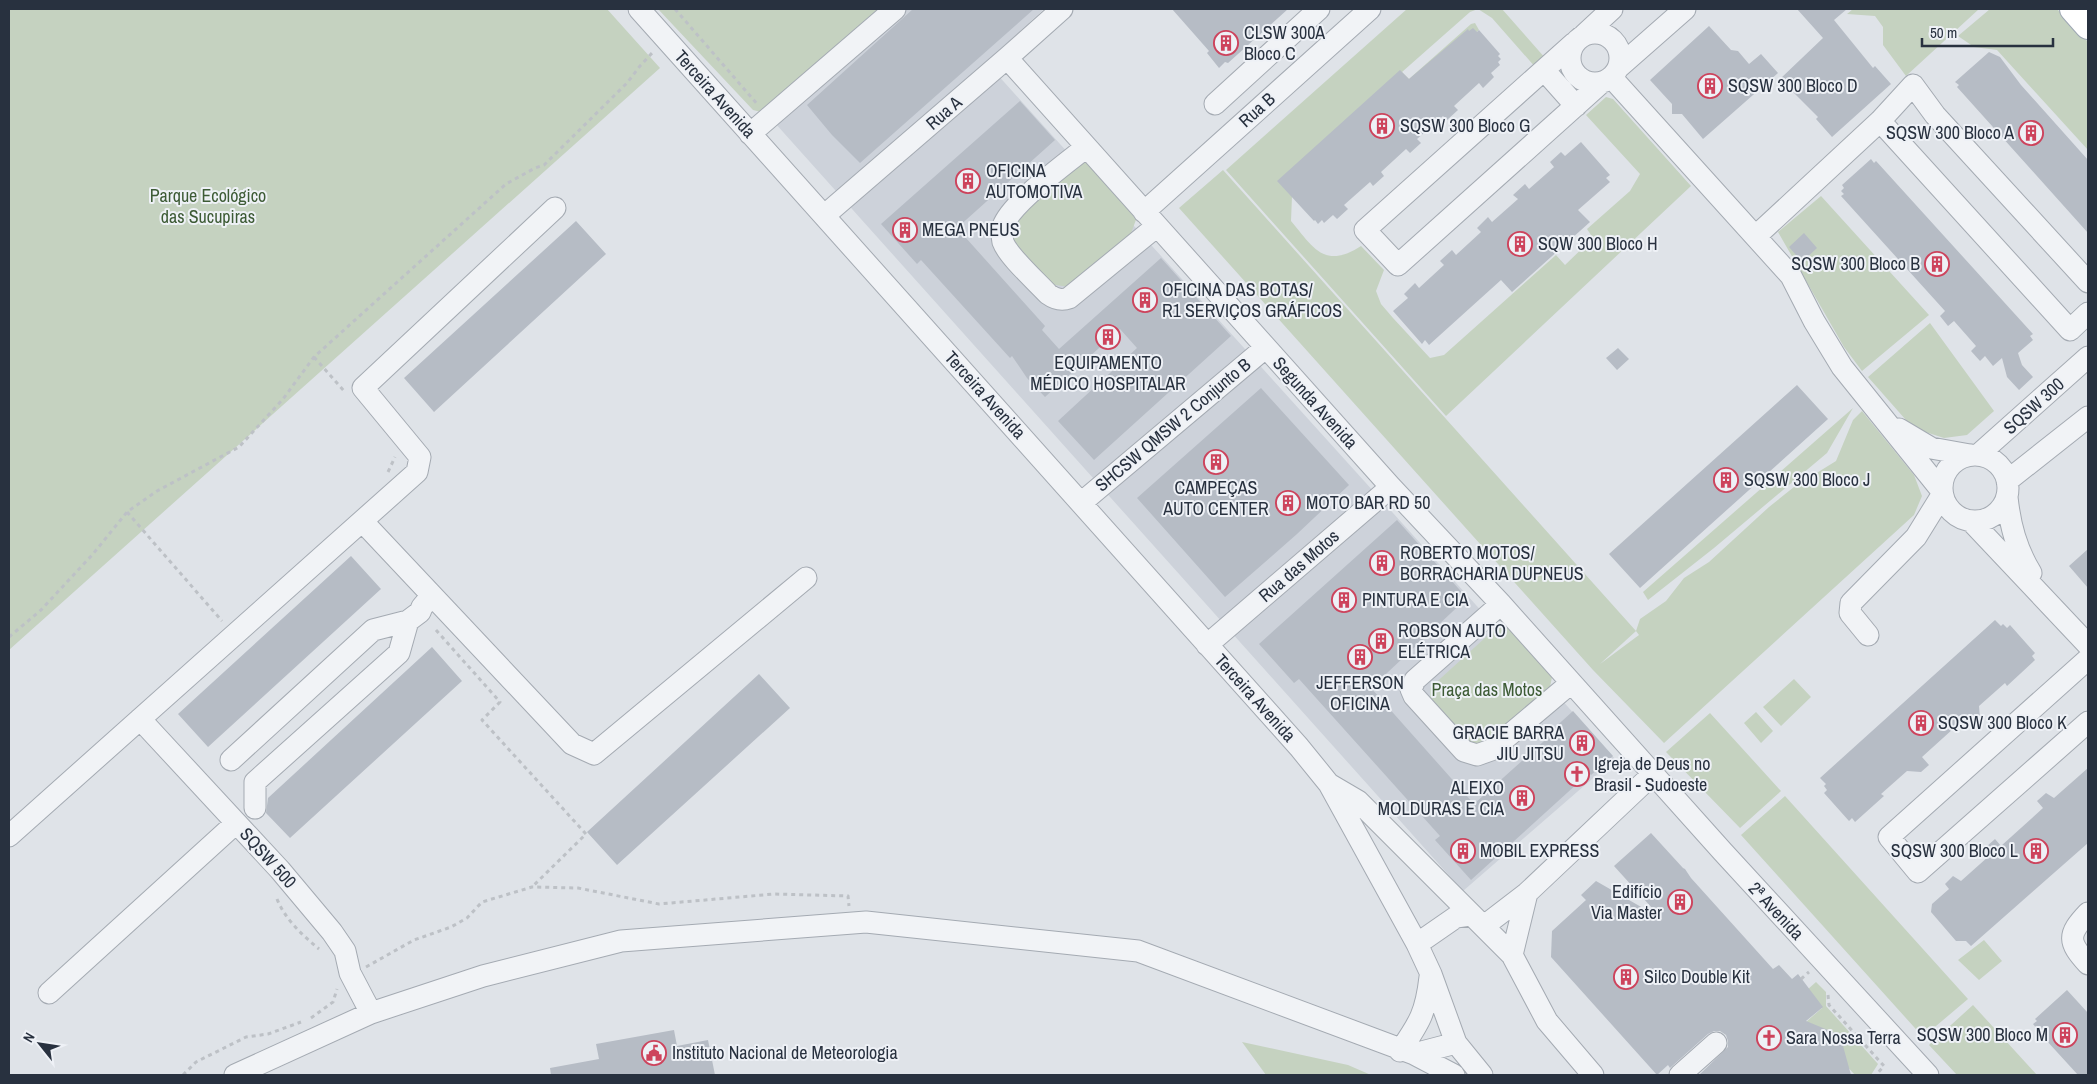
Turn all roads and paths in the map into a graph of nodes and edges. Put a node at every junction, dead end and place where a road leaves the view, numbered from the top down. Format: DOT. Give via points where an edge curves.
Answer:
graph roads {
  1 [pos="639,9"];
  2 [pos="675,9"];
  3 [pos="895,9"];
  4 [pos="1062,9"];
  5 [pos="1370,9"];
  6 [pos="1612,9"];
  7 [pos="1684,9"];
  8 [pos="2073,9"];
  9 [pos="1304,22"];
  10 [pos="2088,26"];
  11 [pos="665,38"];
  12 [pos="1579,39"];
  13 [pos="1320,54"];
  14 [pos="1007,58"];
  15 [pos="1544,70"];
  16 [pos="1611,76"];
  17 [pos="1215,104"];
  18 [pos="1576,106"];
  19 [pos="770,118"];
  20 [pos="1880,121"];
  21 [pos="750,134"];
  22 [pos="1086,147"];
  23 [pos="555,208"];
  24 [pos="825,215"];
  25 [pos="1151,219"];
  26 [pos="1756,236"];
  27 [pos="2088,282"];
  28 [pos="2088,313"];
  29 [pos="1265,348"];
  30 [pos="2088,357"];
  31 [pos="314,358"];
  32 [pos="347,395"];
  33 [pos="2088,417"];
  34 [pos="1888,423"];
  35 [pos="393,449"];
  36 [pos="1974,455"];
  37 [pos="388,472"];
  38 [pos="1392,487"];
  39 [pos="2007,489"];
  40 [pos="1941,493"];
  41 [pos="1081,503"];
  42 [pos="127,512"];
  43 [pos="1966,520"];
  44 [pos="363,522"];
  45 [pos="1916,537"];
  46 [pos="806,578"];
  47 [pos="1501,604"];
  48 [pos="2053,606"];
  49 [pos="420,610"];
  50 [pos="228,613"];
  51 [pos="221,619"];
  52 [pos="214,626"];
  53 [pos="1868,635"];
  54 [pos="234,636"];
  55 [pos="9,637"];
  56 [pos="1207,645"];
  57 [pos="2088,646"];
  58 [pos="2088,659"];
  59 [pos="1572,683"];
  60 [pos="140,719"];
  61 [pos="2088,722"];
  62 [pos="1627,744"];
  63 [pos="231,760"];
  64 [pos="1652,774"];
  65 [pos="1329,784"];
  66 [pos="255,808"];
  67 [pos="236,823"];
  68 [pos="9,836"];
  69 [pos="532,887"];
  70 [pos="1527,893"];
  71 [pos="276,896"];
  72 [pos="849,909"];
  73 [pos="2088,913"];
  74 [pos="1477,920"];
  75 [pos="1417,944"];
  76 [pos="325,955"];
  77 [pos="1512,955"];
  78 [pos="2088,964"];
  79 [pos="361,969"];
  80 [pos="1431,974"];
  81 [pos="1815,974"];
  82 [pos="1801,979"];
  83 [pos="338,984"];
  84 [pos="1828,990"];
  85 [pos="50,993"];
  86 [pos="371,1013"];
  87 [pos="1456,1043"];
  88 [pos="1716,1043"];
  89 [pos="1407,1053"];
  90 [pos="183,1075"];
  91 [pos="235,1075"];
  92 [pos="1454,1075"];
  93 [pos="1482,1075"];
  94 [pos="1593,1075"];
  95 [pos="1680,1075"];
  96 [pos="1876,1075"];
  97 [pos="1928,1075"];
  1 -- 11 [label="street, Terceira Avenida"];
  2 -- 19 [label="path"];
  3 -- 19 [label="street"];
  4 -- 14 [label="street, Rua A"];
  5 -- 13 [label="street, Rua B"];
  6 -- 12 [label="street"];
  7 -- 16 [label="street"];
  8 -- 10 [label="main road"];
  9 -- 13 [label="street"];
  9 -- 17 [label="street"];
  11 -- 21 [label="street, Terceira Avenida"];
  11 -- 31 [label="path" via="627,84 544,165 506,184"];
  12 -- 15 [label="street"];
  12 -- 16 [label="street" via="1596,32 1608,35 1617,44 1621,55"];
  12 -- 16 [label="street" via="1570,54 1571,67 1578,77 1588,83"];
  13 -- 25 [label="street, Rua B"];
  14 -- 22 [label="street, Segunda Avenida"];
  14 -- 24 [label="street, Rua A"];
  15 -- 18 [label="street"];
  15 -- 18 [label="street" via="1365,230 1398,265"];
  16 -- 18 [label="street"];
  16 -- 26 [label="street"];
  19 -- 21 [label="street"];
  20 -- 26 [label="street"];
  20 -- 27 [label="street" via="1913,85 1934,114"];
  20 -- 28 [label="street" via="2070,330"];
  21 -- 24 [label="street, Terceira Avenida"];
  22 -- 25 [label="street, Segunda Avenida"];
  22 -- 25 [label="street, Rua B" via="1008,217 1002,234 1009,252 1048,294 1064,300"];
  23 -- 44 [label="street" via="363,388 420,457 418,472"];
  24 -- 41 [label="street, Terceira Avenida"];
  25 -- 29 [label="street, Segunda Avenida"];
  26 -- 34 [label="street" via="1791,276 1842,367"];
  29 -- 38 [label="street, Segunda Avenida"];
  29 -- 41 [label="street, SHCSW QMSW 2 Conjunto B"];
  30 -- 36 [label="street, SQSW 300"];
  31 -- 32 [label="path"];
  31 -- 42 [label="path" via="283,400 239,447 156,491"];
  33 -- 39 [label="street"];
  34 -- 36 [label="street" via="1932,448"];
  34 -- 40 [label="street"];
  35 -- 37 [label="path" via="395,456"];
  36 -- 39 [label="street" via="1988,457 1997,463 2004,471"];
  36 -- 40 [label="street" via="1958,458 1949,467"];
  38 -- 47 [label="street, Segunda Avenida"];
  38 -- 56 [label="street, Rua das Motos"];
  39 -- 43 [label="street" via="2002,507 1994,515 1983,520"];
  39 -- 48 [label="street" via="2012,531 2018,549"];
  40 -- 43 [label="street" via="1945,505"];
  40 -- 45 [label="street"];
  41 -- 56 [label="street, Terceira Avenida"];
  42 -- 51 [label="path"];
  42 -- 55 [label="path" via="41,610"];
  43 -- 45 [label="street"];
  43 -- 48 [label="street"];
  44 -- 49 [label="street"];
  44 -- 54 [label="street"];
  45 -- 53 [label="street" via="1850,603 1850,613"];
  46 -- 49 [label="street" via="594,754 572,744"];
  47 -- 59 [label="street, Segunda Avenida"];
  47 -- 59 [label="street" via="1415,680 1411,689 1414,696 1464,751 1477,755 1491,750"];
  48 -- 57 [label="street"];
  49 -- 63 [label="street" via="372,630"];
  49 -- 66 [label="street" via="399,653 255,782"];
  49 -- 69 [label="path" via="500,702 482,720 586,834"];
  50 -- 51 [label="path"];
  51 -- 52 [label="path"];
  51 -- 54 [label="path"];
  54 -- 60 [label="street"];
  56 -- 65 [label="street, Terceira Avenida"];
  58 -- 61 [label="street" via="1889,837 1918,872"];
  59 -- 62 [label="street, Segunda Avenida"];
  60 -- 67 [label="street, SQSW 500"];
  60 -- 68 [label="street"];
  62 -- 64 [label="street, 2ª Avenida"];
  64 -- 70 [label="street"];
  64 -- 97 [label="street, 2ª Avenida"];
  65 -- 74 [label="street, Terceira Avenida" via="1358,801"];
  65 -- 75 [label="street, Terceira Avenida"];
  67 -- 85 [label="street"];
  67 -- 86 [label="street, SQSW 500" via="332,932 345,951 350,973"];
  69 -- 72 [label="path" via="578,888 659,904 774,894 848,896"];
  69 -- 79 [label="path" via="482,902 467,918 414,940"];
  70 -- 74 [label="street"];
  70 -- 77 [label="street"];
  71 -- 76 [label="path" via="281,910"];
  73 -- 78 [label="street" via="2072,936 2074,948"];
  74 -- 75 [label="street" via="1456,917"];
  74 -- 77 [label="street, Terceira Avenida"];
  75 -- 80 [label="street, Terceira Avenida"];
  77 -- 94 [label="street, Terceira Avenida" via="1547,1021"];
  80 -- 87 [label="street, Terceira Avenida"];
  80 -- 89 [label="street" via="1428,1000"];
  81 -- 82 [label="path" via="1811,970"];
  83 -- 90 [label="path" via="333,1002 309,1019 268,1034 246,1037 196,1062"];
  84 -- 96 [label="path" via="1828,1005 1884,1066"];
  86 -- 89 [label="street" via="483,976 621,941 866,922 1138,951"];
  86 -- 91 [label="street"];
  87 -- 89 [label="street"];
  87 -- 93 [label="street, Terceira Avenida"];
  88 -- 95 [label="street"];
  89 -- 92 [label="street"];
}
